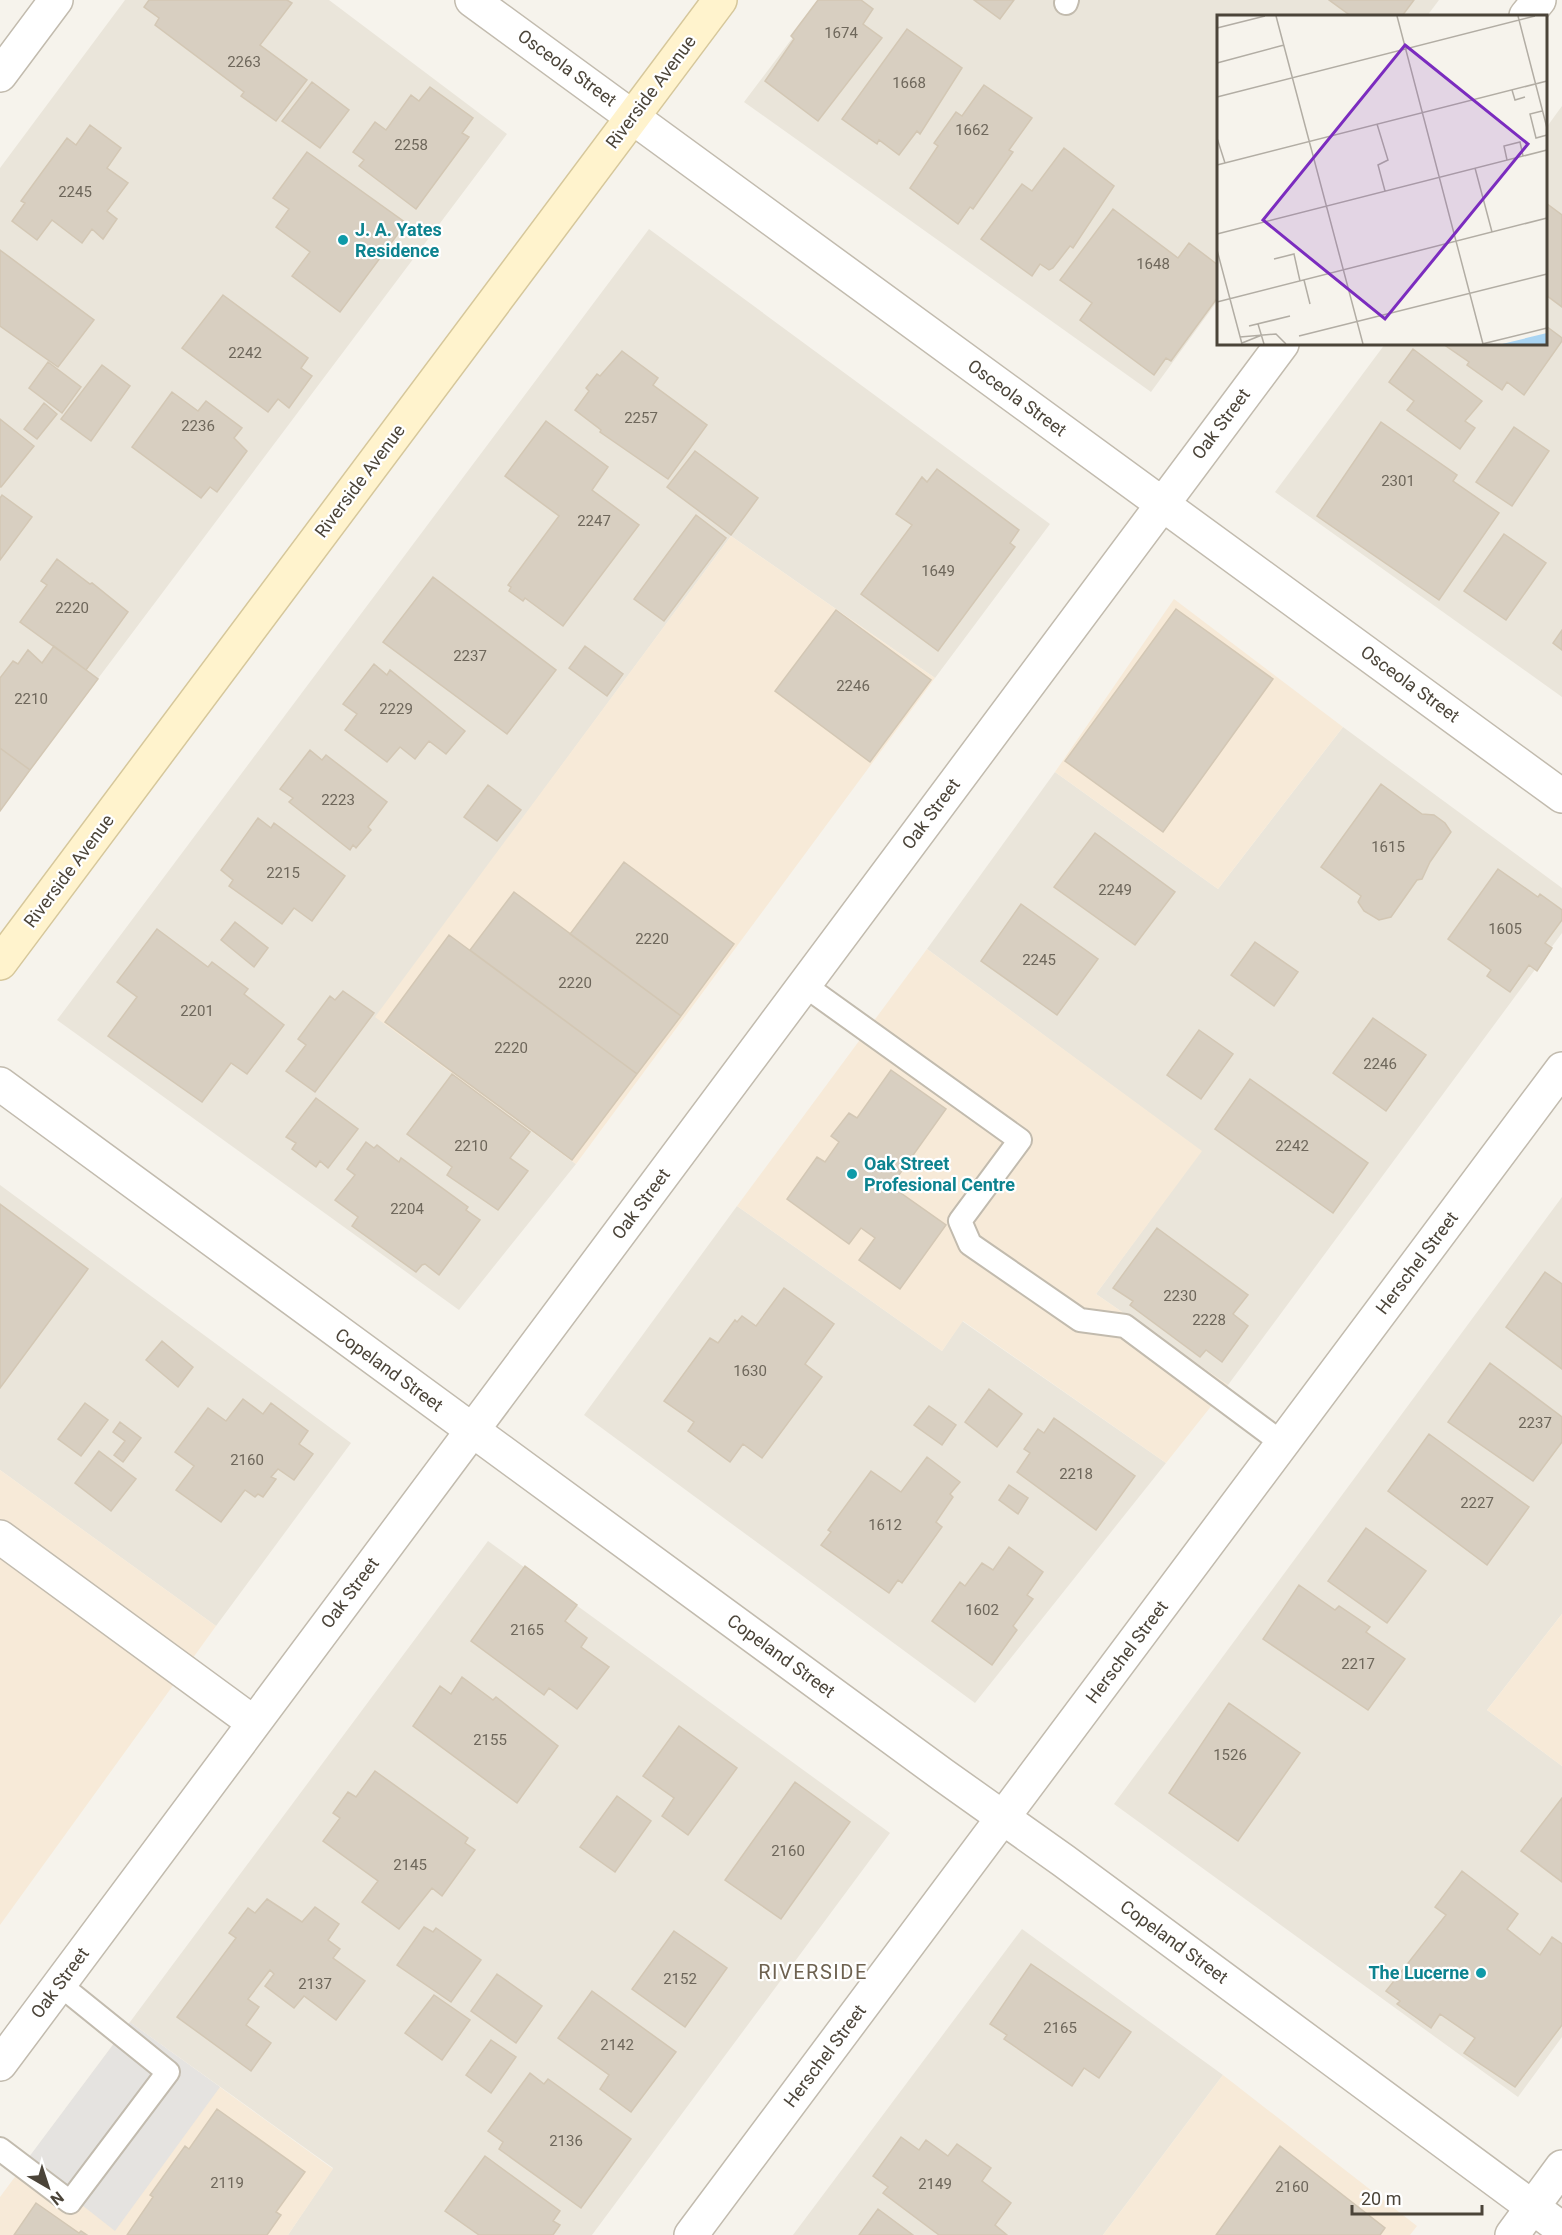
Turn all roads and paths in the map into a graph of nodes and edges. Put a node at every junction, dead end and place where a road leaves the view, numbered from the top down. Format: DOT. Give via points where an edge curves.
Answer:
graph roads {
  1 [pos="56,0"];
  2 [pos="472,0"];
  3 [pos="720,0"];
  4 [pos="1539,0"];
  5 [pos="1527,15"];
  6 [pos="0,75"];
  7 [pos="634,117"];
  8 [pos="1281,345"];
  9 [pos="1161,505"];
  10 [pos="1562,796"];
  11 [pos="0,963"];
  12 [pos="804,985"];
  13 [pos="1562,1069"];
  14 [pos="0,1084"];
  15 [pos="472,1430"];
  16 [pos="1282,1443"];
  17 [pos="0,1537"];
  18 [pos="254,1723"];
  19 [pos="1003,1818"];
  20 [pos="59,1984"];
  21 [pos="0,2064"];
  22 [pos="0,2150"];
  23 [pos="1562,2167"];
  24 [pos="1532,2207"];
  25 [pos="1562,2229"];
  26 [pos="691,2235"];
  27 [pos="1512,2235"];
  1 -- 6 [label="street"];
  2 -- 7 [label="street, Osceola Street"];
  3 -- 7 [label="main road, Riverside Avenue"];
  4 -- 5 [label="street"];
  7 -- 9 [label="street, Osceola Street"];
  7 -- 11 [label="main road, Riverside Avenue"];
  8 -- 9 [label="street, Oak Street"];
  9 -- 10 [label="street, Osceola Street"];
  9 -- 12 [label="street, Oak Street"];
  12 -- 15 [label="street, Oak Street"];
  12 -- 16 [label="lane" via="1020,1140 960,1221 970,1244 1080,1320 1125,1326"];
  13 -- 16 [label="street, Herschel Street"];
  14 -- 15 [label="street, Copeland Street"];
  15 -- 18 [label="street, Oak Street"];
  15 -- 19 [label="street, Copeland Street"];
  16 -- 19 [label="street, Herschel Street"];
  17 -- 18 [label="street"];
  18 -- 20 [label="street, Oak Street"];
  19 -- 24 [label="street, Copeland Street"];
  19 -- 26 [label="street, Herschel Street"];
  20 -- 21 [label="street, Oak Street"];
  20 -- 22 [label="lane" via="168,2072 70,2202"];
  23 -- 24 [label="street"];
  24 -- 25 [label="street, Copeland Street"];
  24 -- 27 [label="street"];
}
